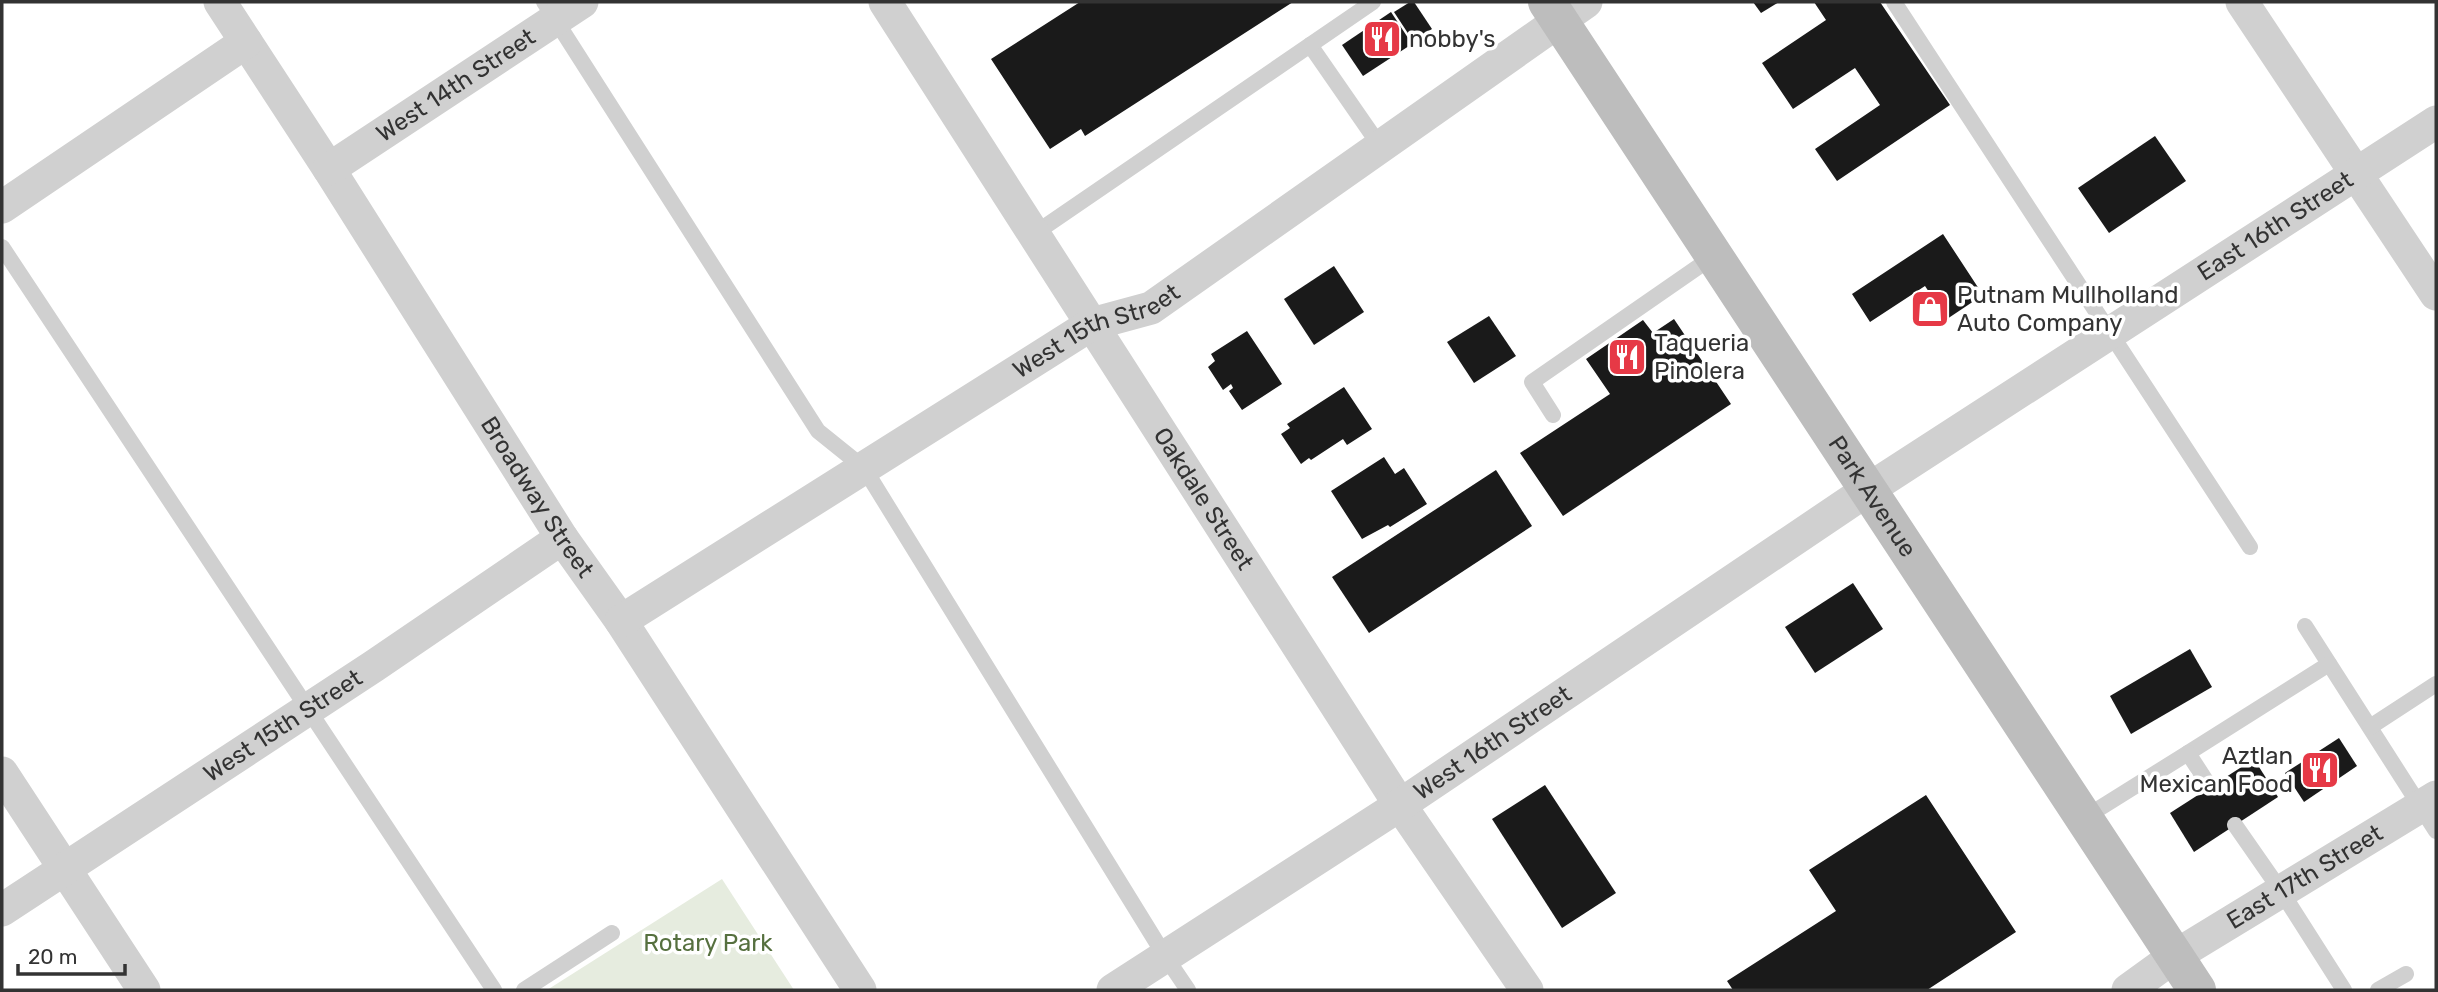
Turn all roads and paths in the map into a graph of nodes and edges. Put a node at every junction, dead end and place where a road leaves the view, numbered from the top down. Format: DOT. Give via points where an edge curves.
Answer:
graph roads {
  1 [pos="220,2"];
  2 [pos="885,2"];
  3 [pos="1373,2"];
  4 [pos="1894,2"];
  5 [pos="2242,2"];
  6 [pos="560,8"];
  7 [pos="1564,8"];
  8 [pos="246,42"];
  9 [pos="1310,46"];
  10 [pos="2436,122"];
  11 [pos="1380,146"];
  12 [pos="329,169"];
  13 [pos="2356,174"];
  14 [pos="2,207"];
  15 [pos="1034,234"];
  16 [pos="2,247"];
  17 [pos="1714,256"];
  18 [pos="2436,294"];
  19 [pos="1092,324"];
  20 [pos="2110,334"];
  21 [pos="1553,415"];
  22 [pos="864,468"];
  23 [pos="1869,489"];
  24 [pos="562,538"];
  25 [pos="2249,548"];
  26 [pos="621,621"];
  27 [pos="2305,626"];
  28 [pos="2329,664"];
  29 [pos="2436,684"];
  30 [pos="309,709"];
  31 [pos="2370,727"];
  32 [pos="2189,753"];
  33 [pos="2,773"];
  34 [pos="2210,787"];
  35 [pos="1400,805"];
  36 [pos="2431,811"];
  37 [pos="2084,818"];
  38 [pos="2235,825"];
  39 [pos="64,868"];
  40 [pos="2281,891"];
  41 [pos="2,909"];
  42 [pos="612,933"];
  43 [pos="1165,956"];
  44 [pos="2175,956"];
  45 [pos="2406,974"];
  46 [pos="144,990"];
  47 [pos="494,990"];
  48 [pos="524,990"];
  49 [pos="860,990"];
  50 [pos="1113,990"];
  51 [pos="1188,990"];
  52 [pos="1527,990"];
  53 [pos="2128,990"];
  54 [pos="2197,990"];
  55 [pos="2344,990"];
  56 [pos="2378,990"];
  1 -- 8 [label="street, Broadway Street"];
  2 -- 15 [label="street, Oakdale Street"];
  3 -- 9 [label="lane"];
  4 -- 20 [label="lane"];
  5 -- 13 [label="street"];
  6 -- 12 [label="street, West 14th Street"];
  6 -- 22 [label="lane" via="818,431"];
  7 -- 11 [label="street, West 15th Street"];
  7 -- 17 [label="main road, Park Avenue"];
  8 -- 12 [label="street, Broadway Street"];
  8 -- 14 [label="street"];
  9 -- 11 [label="lane"];
  9 -- 15 [label="lane"];
  10 -- 13 [label="street, East 16th Street"];
  11 -- 19 [label="street, West 15th Street" via="1151,308"];
  12 -- 24 [label="street, Broadway Street"];
  13 -- 18 [label="street"];
  13 -- 20 [label="street, East 16th Street"];
  15 -- 19 [label="street, Oakdale Street"];
  16 -- 30 [label="lane"];
  17 -- 21 [label="lane" via="1532,382"];
  17 -- 23 [label="main road, Park Avenue"];
  19 -- 22 [label="street, West 15th Street"];
  19 -- 35 [label="street, Oakdale Street"];
  20 -- 23 [label="street, East 16th Street"];
  20 -- 25 [label="lane"];
  22 -- 26 [label="street, West 15th Street"];
  22 -- 43 [label="lane"];
  23 -- 35 [label="street, West 16th Street"];
  23 -- 37 [label="main road, Park Avenue"];
  24 -- 26 [label="street, Broadway Street"];
  24 -- 30 [label="street, West 15th Street"];
  26 -- 49 [label="street, Broadway Street"];
  27 -- 28 [label="lane"];
  28 -- 31 [label="lane"];
  28 -- 32 [label="lane"];
  29 -- 31 [label="lane"];
  30 -- 39 [label="street, West 15th Street"];
  30 -- 47 [label="lane"];
  31 -- 36 [label="lane"];
  32 -- 34 [label="lane"];
  32 -- 37 [label="lane"];
  33 -- 39 [label="street"];
  35 -- 43 [label="street, West 16th Street"];
  35 -- 52 [label="street, Oakdale Street"];
  36 -- 40 [label="street, East 17th Street"];
  37 -- 44 [label="main road, Park Avenue"];
  38 -- 40 [label="lane"];
  39 -- 41 [label="street, West 15th Street"];
  39 -- 46 [label="street"];
  40 -- 44 [label="street, East 17th Street"];
  40 -- 55 [label="lane"];
  42 -- 48 [label="lane"];
  43 -- 50 [label="street, West 16th Street"];
  43 -- 51 [label="lane"];
  44 -- 53 [label="street, East 17th Street"];
  44 -- 54 [label="main road, Park Avenue"];
  45 -- 56 [label="lane"];
}
